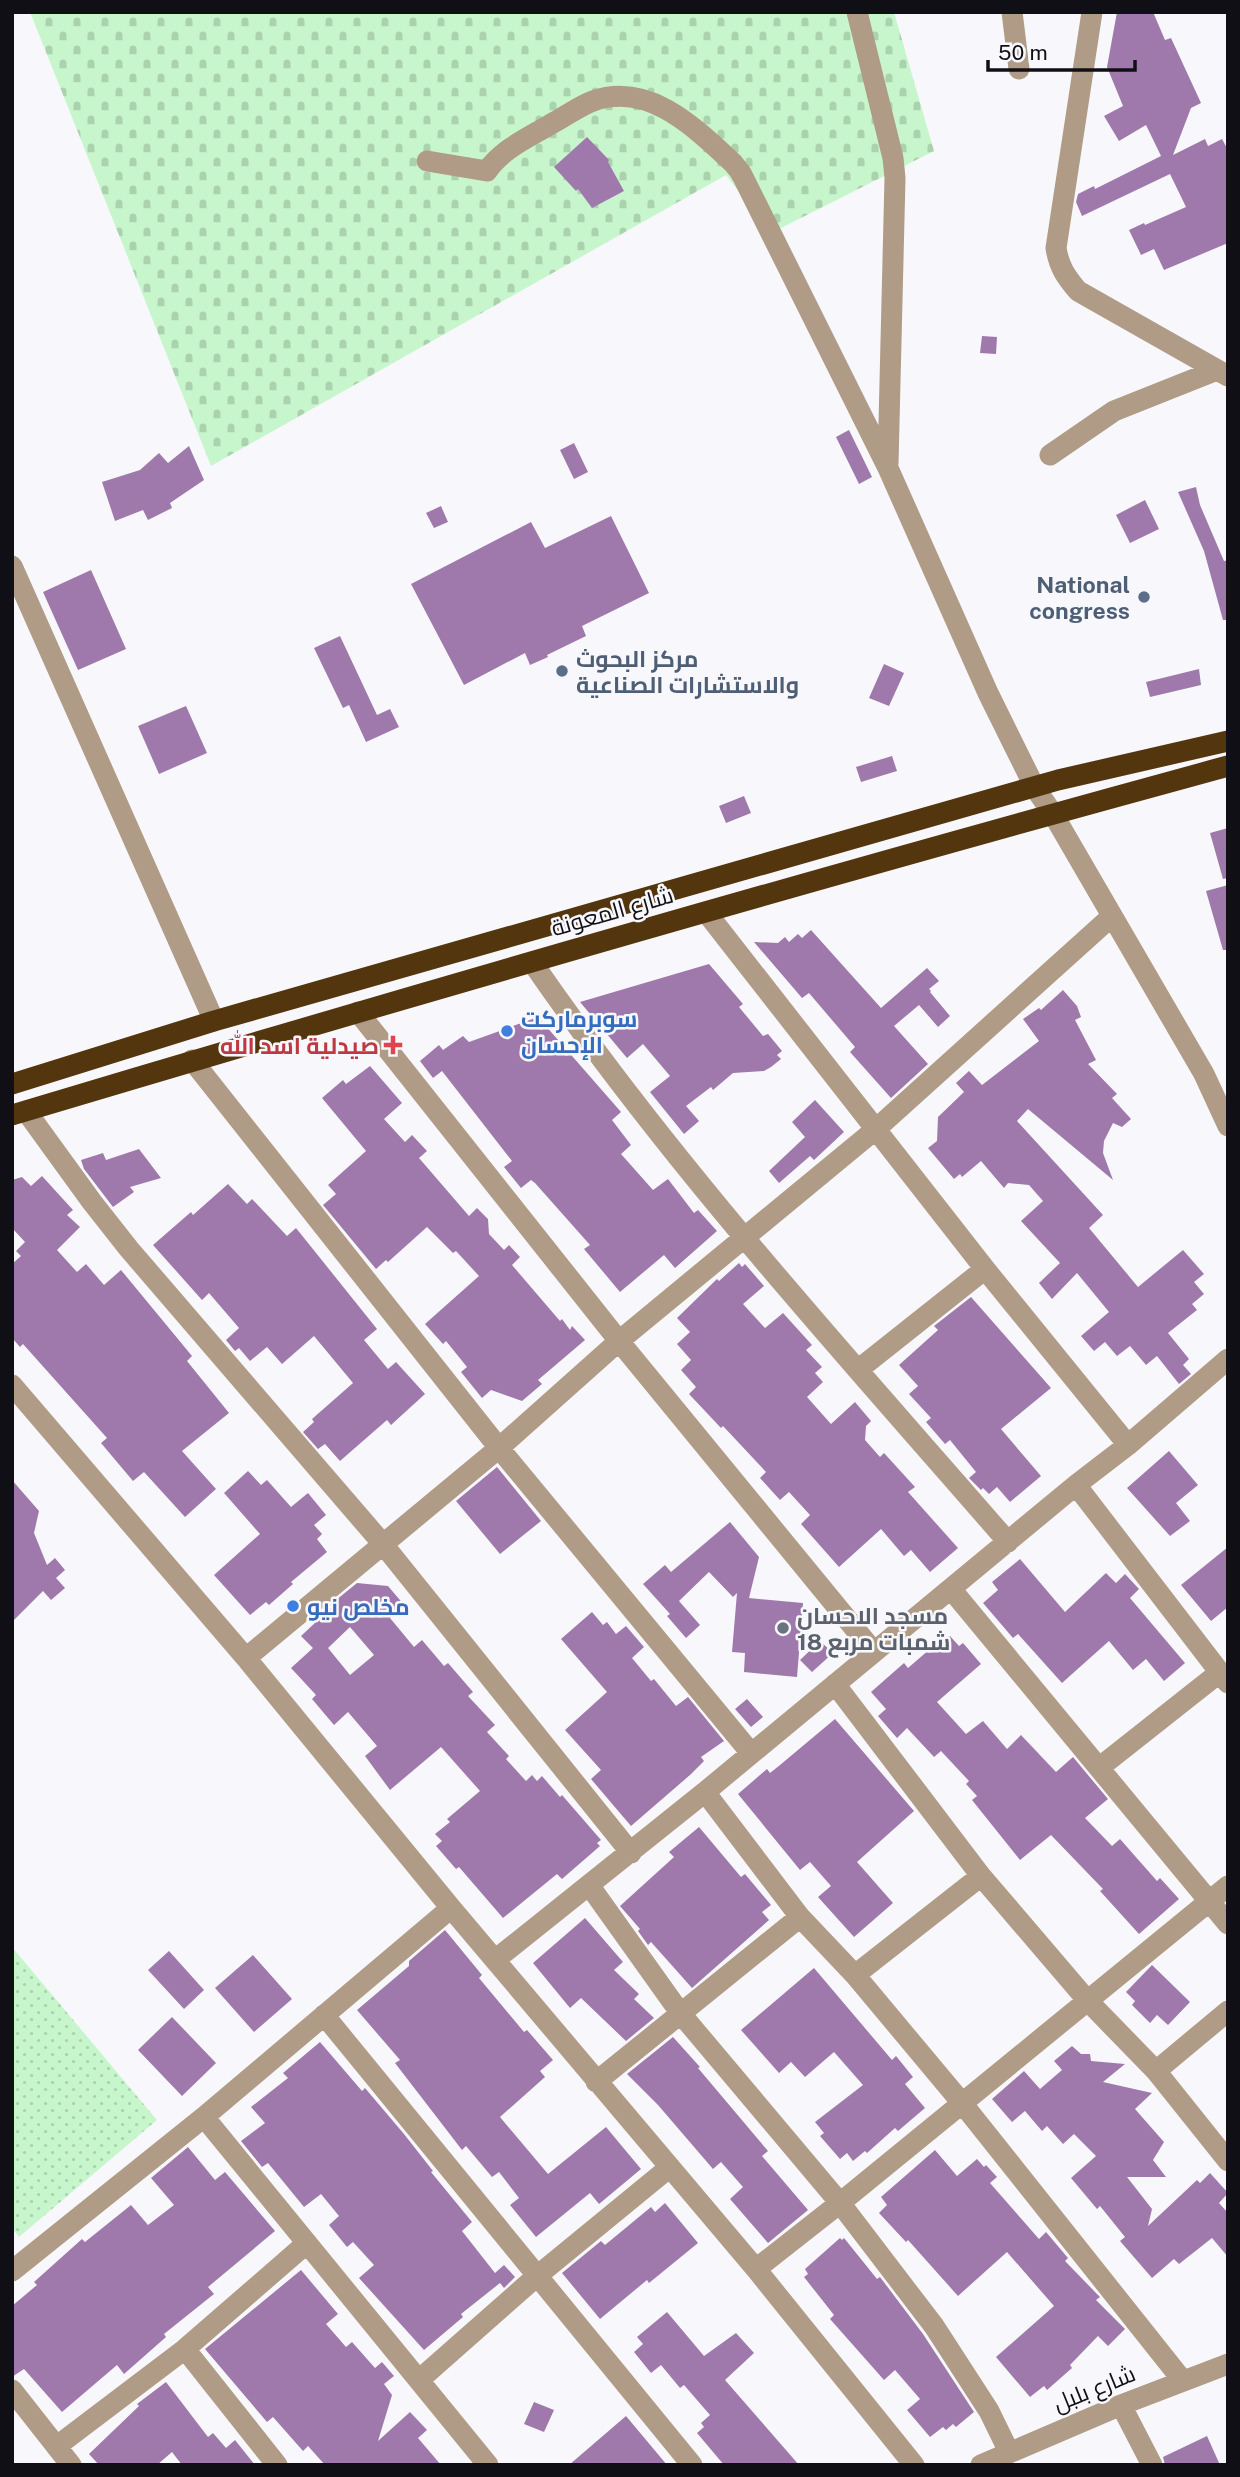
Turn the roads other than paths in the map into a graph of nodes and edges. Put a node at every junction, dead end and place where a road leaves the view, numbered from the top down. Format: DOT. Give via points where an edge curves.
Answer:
graph roads {
  1 [pos="857,12"];
  2 [pos="1012,12"];
  3 [pos="1092,12"];
  4 [pos="1019,69"];
  5 [pos="427,161"];
  6 [pos="1222,373"];
  7 [pos="1050,455"];
  8 [pos="888,468"];
  9 [pos="12,566"];
  10 [pos="1228,741"];
  11 [pos="1228,766"];
  12 [pos="1035,788"];
  13 [pos="1053,814"];
  14 [pos="706,912"];
  15 [pos="1111,917"];
  16 [pos="532,962"];
  17 [pos="358,1012"];
  18 [pos="214,1021"];
  19 [pos="192,1060"];
  20 [pos="12,1084"];
  21 [pos="19,1113"];
  22 [pos="1228,1126"];
  23 [pos="876,1129"];
  24 [pos="744,1239"];
  25 [pos="985,1269"];
  26 [pos="619,1341"];
  27 [pos="1228,1359"];
  28 [pos="859,1369"];
  29 [pos="14,1389"];
  30 [pos="1128,1445"];
  31 [pos="499,1448"];
  32 [pos="1076,1485"];
  33 [pos="1007,1542"];
  34 [pos="382,1543"];
  35 [pos="951,1589"];
  36 [pos="874,1652"];
  37 [pos="246,1658"];
  38 [pos="1223,1678"];
  39 [pos="835,1684"];
  40 [pos="751,1753"];
  41 [pos="1100,1767"];
  42 [pos="705,1792"];
  43 [pos="631,1853"];
  44 [pos="981,1876"];
  45 [pos="589,1885"];
  46 [pos="1228,1886"];
  47 [pos="1209,1902"];
  48 [pos="451,1908"];
  49 [pos="800,1917"];
  50 [pos="1228,1924"];
  51 [pos="495,1960"];
  52 [pos="855,1975"];
  53 [pos="1087,2000"];
  54 [pos="1228,2011"];
  55 [pos="681,2014"];
  56 [pos="324,2015"];
  57 [pos="1157,2071"];
  58 [pos="596,2082"];
  59 [pos="962,2103"];
  60 [pos="204,2117"];
  61 [pos="1228,2161"];
  62 [pos="670,2167"];
  63 [pos="840,2203"];
  64 [pos="307,2243"];
  65 [pos="756,2269"];
  66 [pos="12,2271"];
  67 [pos="537,2276"];
  68 [pos="185,2349"];
  69 [pos="1228,2364"];
  70 [pos="419,2380"];
  71 [pos="1183,2381"];
  72 [pos="12,2390"];
  73 [pos="1121,2405"];
  74 [pos="1009,2452"];
  75 [pos="63,2458"];
  76 [pos="277,2465"];
  77 [pos="488,2465"];
  78 [pos="692,2465"];
  79 [pos="914,2465"];
  80 [pos="981,2465"];
  81 [pos="1152,2465"];
  1 -- 8 [label="street" via="895,178"];
  2 -- 4 [label="street"];
  3 -- 6 [label="street" via="1056,248 1059,265 1078,290"];
  5 -- 8 [label="street" via="486,171 510,148 592,101 630,96 662,105 741,173"];
  6 -- 7 [label="street" via="1114,411"];
  8 -- 12 [label="street"];
  9 -- 18 [label="street"];
  10 -- 12 [label="highway, شارع المعونة"];
  11 -- 13 [label="highway, شارع المعونة"];
  12 -- 13 [label="street"];
  12 -- 18 [label="highway, شارع المعونة"];
  13 -- 14 [label="highway, شارع المعونة"];
  13 -- 15 [label="street"];
  14 -- 16 [label="highway, شارع المعونة"];
  14 -- 23 [label="street"];
  15 -- 22 [label="street" via="1204,1074"];
  15 -- 23 [label="street"];
  16 -- 17 [label="highway, شارع المعونة"];
  16 -- 24 [label="street"];
  17 -- 19 [label="highway, شارع المعونة"];
  17 -- 26 [label="street"];
  18 -- 20 [label="highway, شارع المعونة"];
  19 -- 21 [label="highway, شارع المعونة"];
  19 -- 31 [label="street"];
  21 -- 34 [label="street" via="129,1249"];
  23 -- 24 [label="street"];
  23 -- 25 [label="street"];
  24 -- 26 [label="street"];
  24 -- 28 [label="street"];
  25 -- 28 [label="street"];
  25 -- 30 [label="street"];
  26 -- 31 [label="street"];
  26 -- 36 [label="street"];
  27 -- 30 [label="street"];
  28 -- 33 [label="street"];
  29 -- 37 [label="street"];
  30 -- 32 [label="street"];
  31 -- 34 [label="street"];
  31 -- 40 [label="street"];
  32 -- 33 [label="street"];
  32 -- 38 [label="street"];
  33 -- 35 [label="street"];
  34 -- 37 [label="street"];
  34 -- 43 [label="street"];
  35 -- 36 [label="street"];
  35 -- 41 [label="street"];
  36 -- 39 [label="street"];
  37 -- 48 [label="street"];
  38 -- 41 [label="street"];
  39 -- 40 [label="street"];
  39 -- 44 [label="street"];
  40 -- 42 [label="street"];
  41 -- 47 [label="street"];
  42 -- 43 [label="street"];
  42 -- 49 [label="street"];
  43 -- 45 [label="street"];
  44 -- 52 [label="street"];
  44 -- 53 [label="street"];
  45 -- 51 [label="street"];
  45 -- 55 [label="street"];
  46 -- 47 [label="street"];
  47 -- 50 [label="street"];
  47 -- 53 [label="street"];
  48 -- 51 [label="street"];
  48 -- 56 [label="street"];
  49 -- 52 [label="street"];
  49 -- 55 [label="street"];
  51 -- 58 [label="street"];
  52 -- 59 [label="street"];
  53 -- 57 [label="street"];
  53 -- 59 [label="street"];
  54 -- 57 [label="street"];
  55 -- 58 [label="street"];
  55 -- 63 [label="street"];
  56 -- 60 [label="street"];
  56 -- 67 [label="street"];
  57 -- 61 [label="street"];
  58 -- 62 [label="street"];
  59 -- 63 [label="street"];
  59 -- 71 [label="street"];
  60 -- 64 [label="street"];
  60 -- 66 [label="street"];
  62 -- 65 [label="street"];
  62 -- 67 [label="street"];
  63 -- 65 [label="street"];
  63 -- 74 [label="street" via="954,2354"];
  64 -- 68 [label="street"];
  64 -- 70 [label="street"];
  65 -- 79 [label="street"];
  67 -- 70 [label="street"];
  67 -- 78 [label="street"];
  68 -- 75 [label="street"];
  68 -- 76 [label="street"];
  69 -- 71 [label="street, شارع بلبل"];
  70 -- 77 [label="street"];
  71 -- 73 [label="street, شارع بلبل"];
  72 -- 75 [label="street"];
  73 -- 74 [label="street, شارع بلبل"];
  73 -- 81 [label="street"];
  74 -- 80 [label="street, شارع بلبل"];
}
